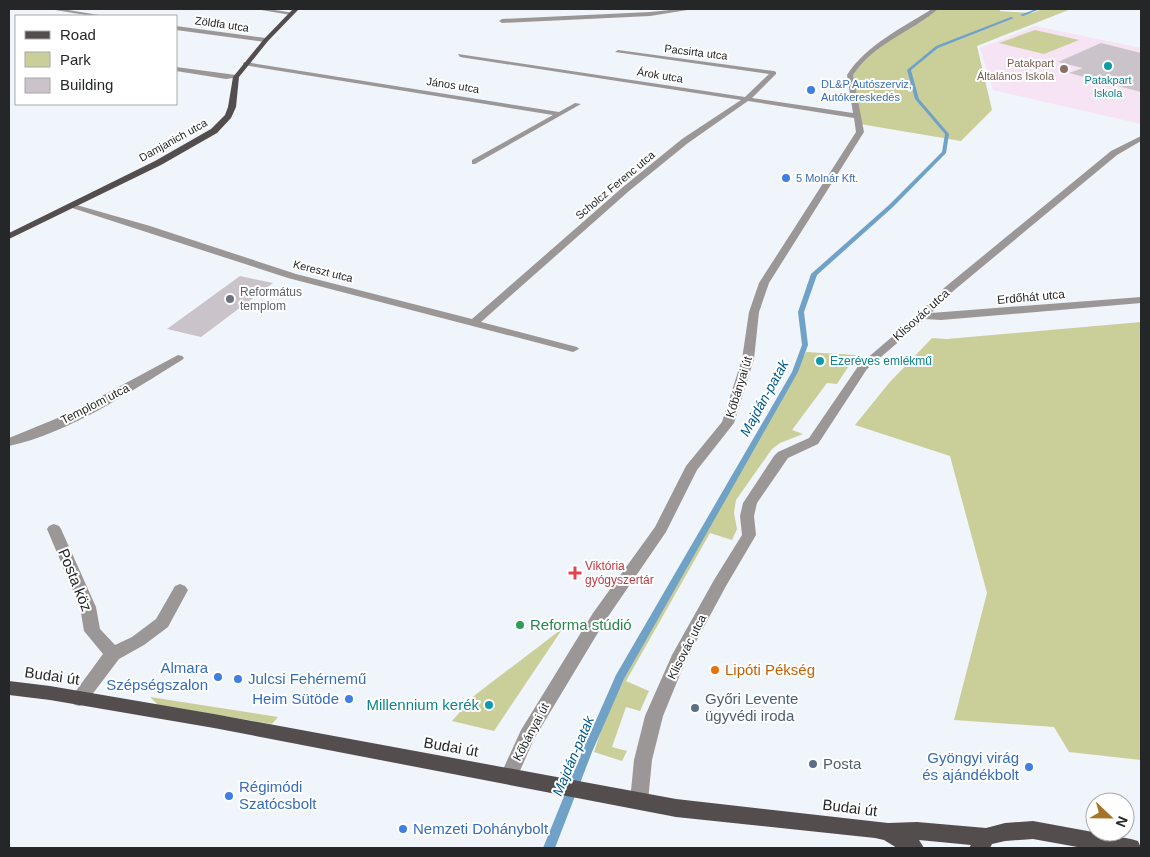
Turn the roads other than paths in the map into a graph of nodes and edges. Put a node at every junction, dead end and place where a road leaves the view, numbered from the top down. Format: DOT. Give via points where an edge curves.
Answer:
graph roads {
  1 [pos="52,9"];
  2 [pos="258,9"];
  3 [pos="691,9"];
  4 [pos="935,9"];
  5 [pos="294,11"];
  6 [pos="95,15"];
  7 [pos="502,21"];
  8 [pos="178,28"];
  9 [pos="266,40"];
  10 [pos="618,52"];
  11 [pos="460,55"];
  12 [pos="245,64"];
  13 [pos="178,69"];
  14 [pos="772,72"];
  15 [pos="236,77"];
  16 [pos="746,100"];
  17 [pos="578,104"];
  18 [pos="560,114"];
  19 [pos="858,116"];
  20 [pos="1141,138"];
  21 [pos="475,162"];
  22 [pos="70,206"];
  23 [pos="9,235"];
  24 [pos="1141,300"];
  25 [pos="924,316"];
  26 [pos="475,322"];
  27 [pos="573,348"];
  28 [pos="178,358"];
  29 [pos="9,442"];
  30 [pos="54,529"];
  31 [pos="180,590"];
  32 [pos="113,654"];
  33 [pos="9,688"];
  34 [pos="79,698"];
  35 [pos="510,776"];
  36 [pos="639,801"];
  37 [pos="888,832"];
  38 [pos="983,843"];
  39 [pos="1105,847"];
  40 [pos="914,848"];
  41 [pos="1131,848"];
  1 -- 6 [label="street"];
  2 -- 5 [label="street"];
  3 -- 7 [label="street"];
  4 -- 19 [label="street, Kőbányai út" via="853,68 850,75"];
  5 -- 9 [label="main road, Damjanich utca"];
  8 -- 9 [label="street, Zöldfa utca"];
  9 -- 12 [label="main road, Damjanich utca"];
  10 -- 14 [label="street, Pacsirta utca"];
  11 -- 16 [label="street, Árok utca"];
  12 -- 15 [label="main road, Damjanich utca"];
  12 -- 18 [label="street, János utca"];
  13 -- 15 [label="street"];
  14 -- 16 [label="street, Scholcz Ferenc utca"];
  15 -- 22 [label="main road, Damjanich utca" via="232,107 214,131 158,163"];
  16 -- 19 [label="street, Árok utca"];
  16 -- 26 [label="street, Scholcz Ferenc utca" via="685,141"];
  17 -- 18 [label="street"];
  18 -- 21 [label="street"];
  19 -- 35 [label="street, Kőbányai út" via="860,132 856,140 764,283 754,312 748,359 728,423 691,469 661,529 599,617 527,735"];
  20 -- 25 [label="street, Klisovác utca" via="1114,154 948,290"];
  22 -- 23 [label="main road, Damjanich utca"];
  22 -- 26 [label="street, Kereszt utca" via="292,276"];
  24 -- 25 [label="street, Erdőhát utca"];
  25 -- 36 [label="street, Klisovác utca" via="863,367 818,436 782,455 750,503 746,516 748,535 678,660 654,716 643,760"];
  26 -- 27 [label="street, Kereszt utca"];
  28 -- 29 [label="street, Templom utca" via="38,433"];
  30 -- 32 [label="street, Posta köz" via="88,607 92,631"];
  31 -- 32 [label="street" via="162,623"];
  32 -- 34 [label="street"];
  33 -- 34 [label="main road, Budai út"];
  34 -- 35 [label="main road, Budai út"];
  35 -- 36 [label="main road, Budai út"];
  36 -- 37 [label="main road, Budai út"];
  37 -- 38 [label="main road" via="917,831"];
  37 -- 40 [label="main road"];
  38 -- 39 [label="main road" via="1005,832 1033,830"];
  39 -- 41 [label="main road"];
}
